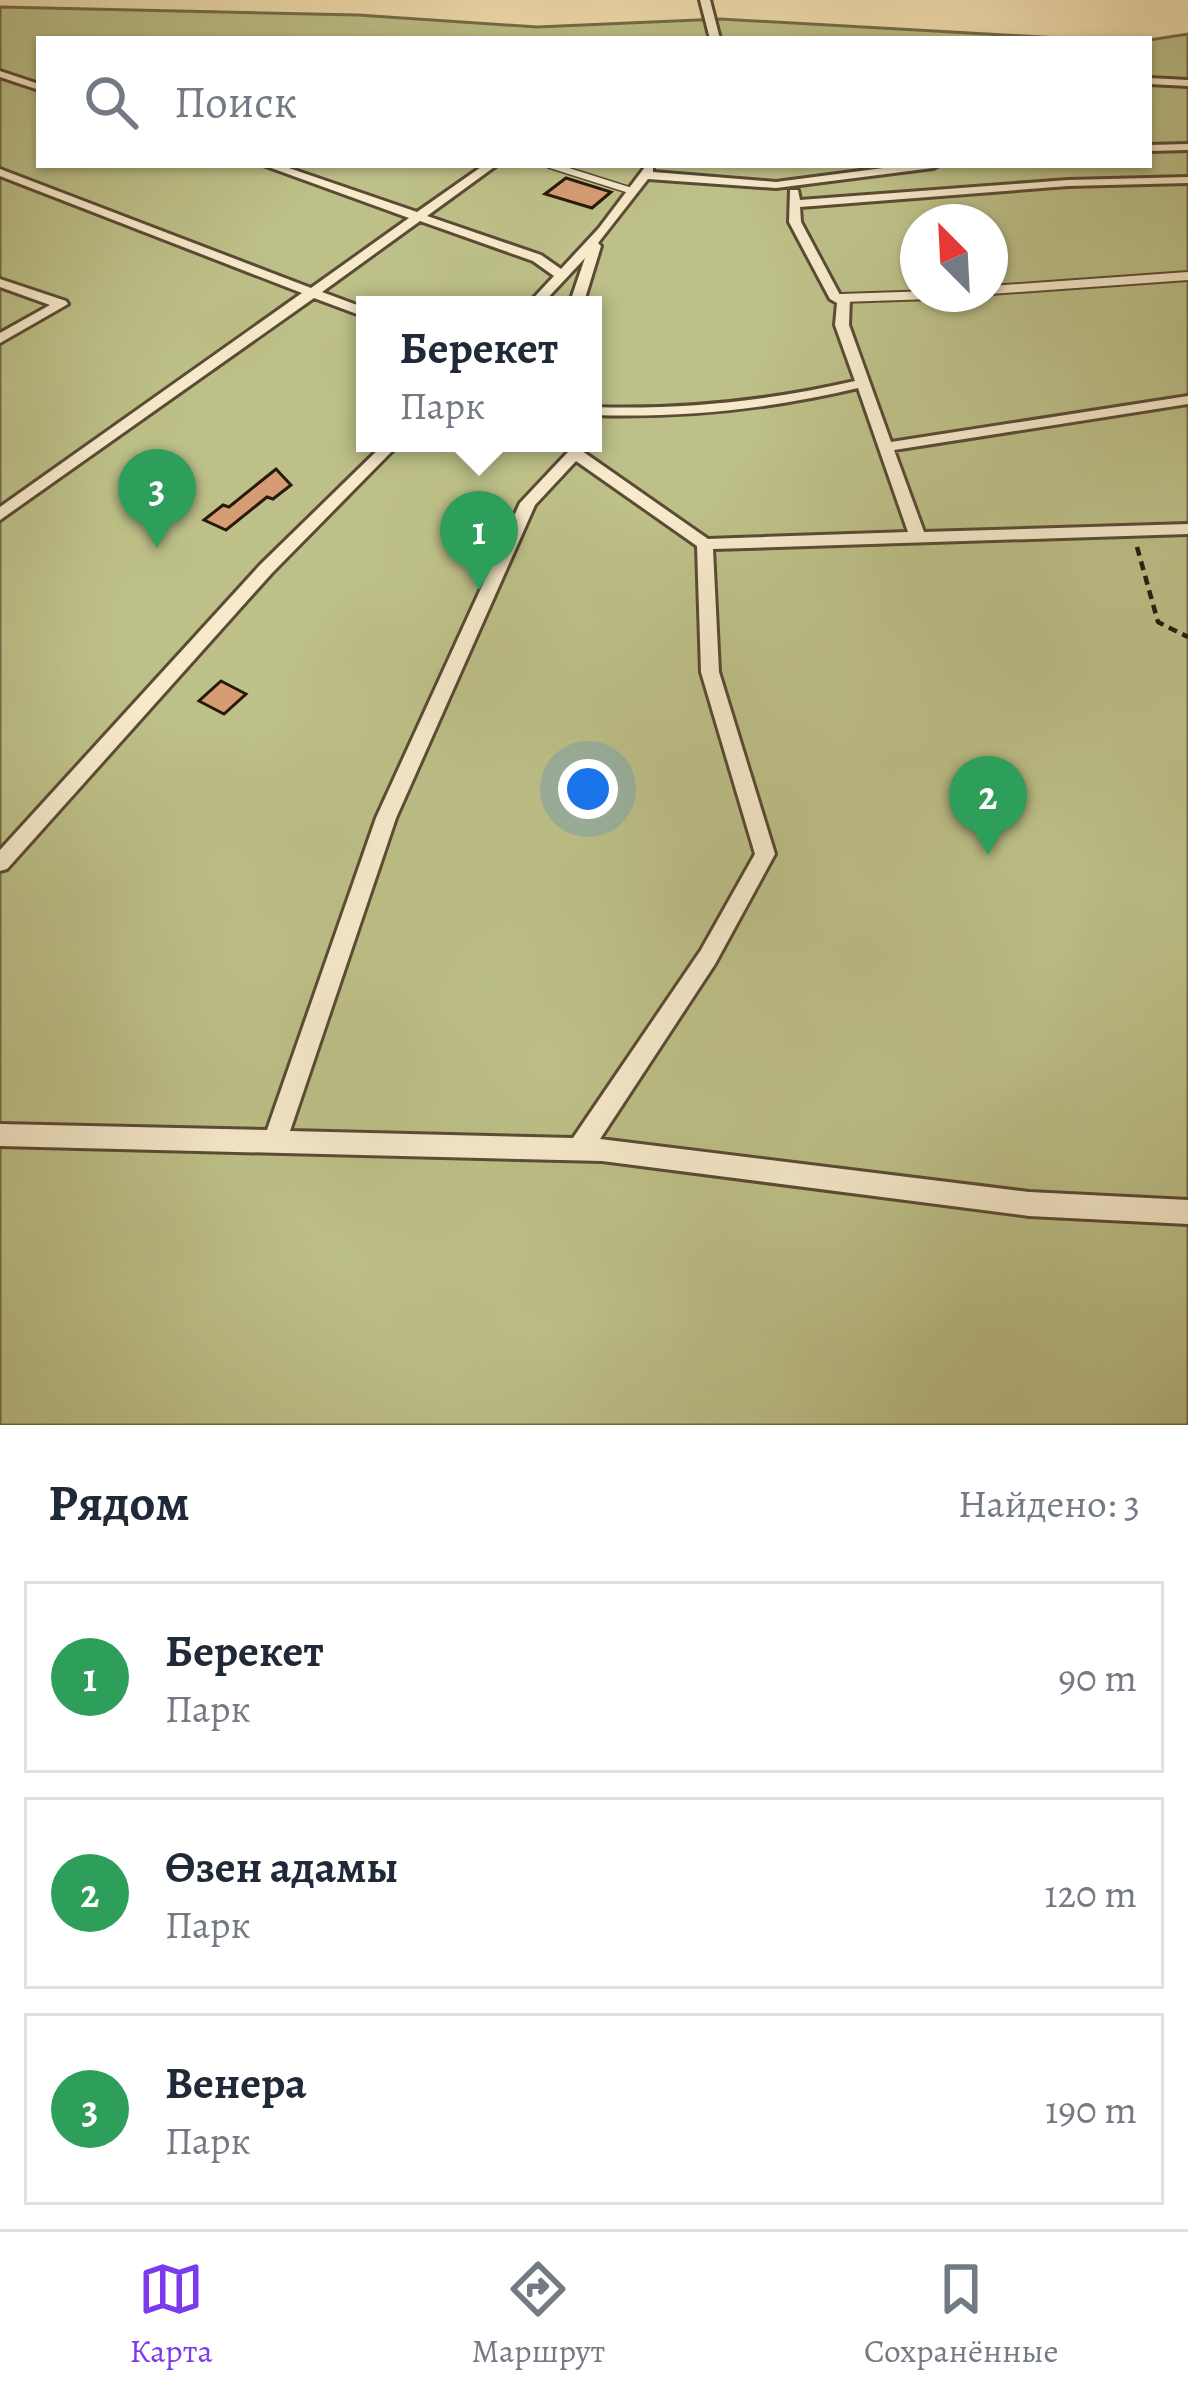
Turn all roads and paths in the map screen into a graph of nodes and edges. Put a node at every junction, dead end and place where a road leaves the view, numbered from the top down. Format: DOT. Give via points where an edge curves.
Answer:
graph roads {
  1 [pos="705,0"];
  2 [pos="714,36"];
  3 [pos="0,74"];
  4 [pos="1152,82"];
  5 [pos="1188,83"];
  6 [pos="36,86"];
  7 [pos="1188,147"];
  8 [pos="1152,148"];
  9 [pos="278,168"];
  10 [pos="486,168"];
  11 [pos="559,168"];
  12 [pos="910,168"];
  13 [pos="649,170"];
  14 [pos="0,172"];
  15 [pos="1188,180"];
  16 [pos="788,184"];
  17 [pos="632,191"];
  18 [pos="794,204"];
  19 [pos="421,216"];
  20 [pos="599,236"];
  21 [pos="563,276"];
  22 [pos="1188,276"];
  23 [pos="0,283"];
  24 [pos="1008,289"];
  25 [pos="311,292"];
  26 [pos="543,296"];
  27 [pos="579,296"];
  28 [pos="900,296"];
  29 [pos="840,298"];
  30 [pos="356,310"];
  31 [pos="0,339"];
  32 [pos="862,383"];
  33 [pos="1188,400"];
  34 [pos="602,411"];
  35 [pos="885,447"];
  36 [pos="384,452"];
  37 [pos="572,452"];
  38 [pos="580,452"];
  39 [pos="0,514"];
  40 [pos="1188,529"];
  41 [pos="1132,530"];
  42 [pos="917,536"];
  43 [pos="705,544"];
  44 [pos="1188,638"];
  45 [pos="0,863"];
  46 [pos="0,1135"];
  47 [pos="275,1142"];
  48 [pos="578,1150"];
  49 [pos="1188,1212"];
  1 -- 2 [label="street"];
  3 -- 6 [label="street"];
  4 -- 5 [label="street"];
  7 -- 8 [label="street"];
  9 -- 19 [label="street"];
  10 -- 19 [label="street"];
  11 -- 17 [label="lane"];
  12 -- 16 [label="street"];
  13 -- 16 [label="street"];
  13 -- 17 [label="street"];
  14 -- 25 [label="street"];
  15 -- 18 [label="street"];
  16 -- 18 [label="street"];
  17 -- 20 [label="street"];
  18 -- 29 [label="street" via="795,222"];
  19 -- 21 [label="street" via="537,258"];
  19 -- 25 [label="street"];
  20 -- 21 [label="street"];
  20 -- 27 [label="street"];
  21 -- 26 [label="street"];
  22 -- 24 [label="lane"];
  23 -- 31 [label="street" via="61,304"];
  25 -- 30 [label="street"];
  25 -- 39 [label="street"];
  28 -- 29 [label="lane"];
  29 -- 32 [label="street"];
  32 -- 34 [label="street" via="778,404 681,415"];
  32 -- 35 [label="street"];
  33 -- 35 [label="street"];
  35 -- 42 [label="street"];
  36 -- 45 [label="street" via="266,568"];
  37 -- 47 [label="street" via="528,503 386,818"];
  38 -- 43 [label="street"];
  40 -- 41 [label="street"];
  41 -- 42 [label="street"];
  41 -- 44 [label="path" via="1158,622"];
  42 -- 43 [label="street"];
  43 -- 48 [label="street" via="710,672 765,854 708,957"];
  46 -- 47 [label="street"];
  47 -- 48 [label="street"];
  48 -- 49 [label="street" via="1028,1204"];
}
